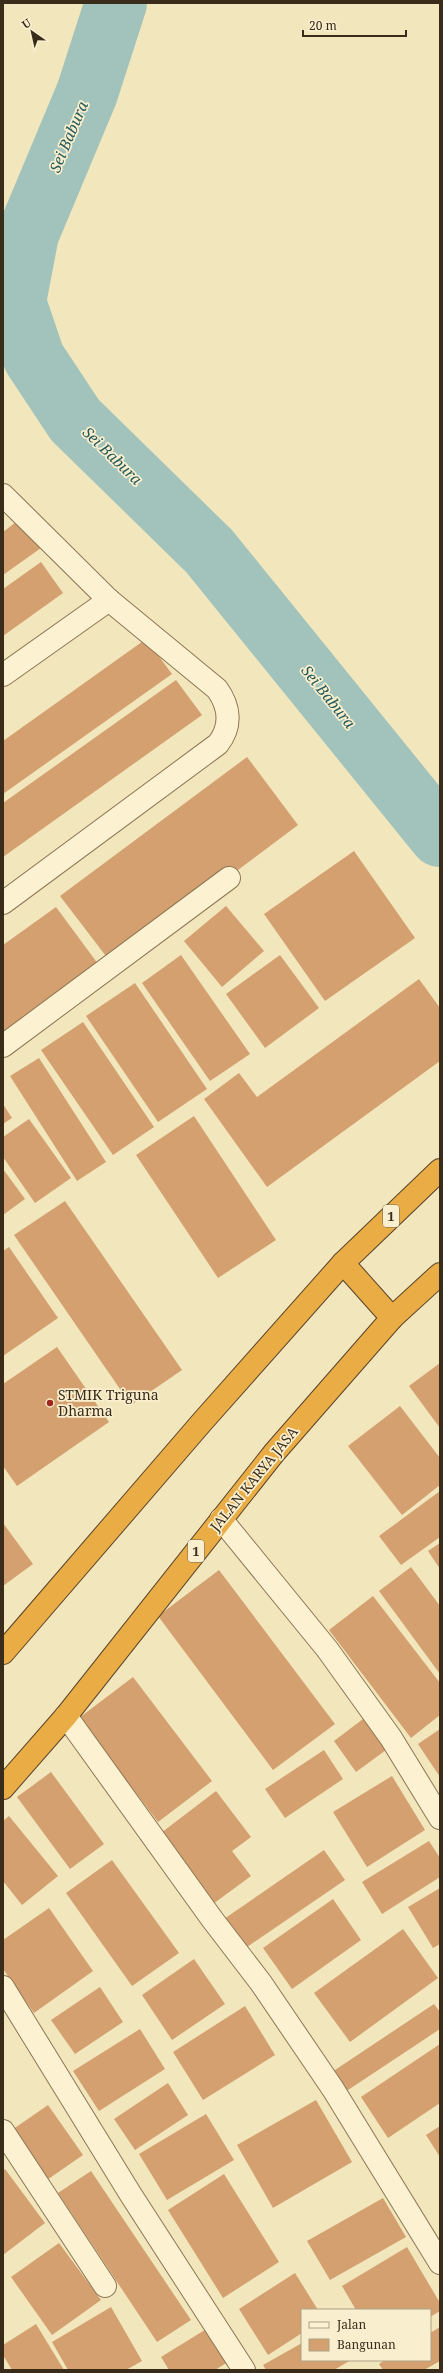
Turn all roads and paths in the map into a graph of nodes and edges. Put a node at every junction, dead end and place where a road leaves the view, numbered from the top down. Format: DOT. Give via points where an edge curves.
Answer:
graph roads {
  1 [pos="3,495"];
  2 [pos="109,600"];
  3 [pos="3,675"];
  4 [pos="229,878"];
  5 [pos="3,903"];
  6 [pos="3,1046"];
  7 [pos="440,1170"];
  8 [pos="343,1263"];
  9 [pos="440,1274"];
  10 [pos="392,1318"];
  11 [pos="222,1519"];
  12 [pos="3,1653"];
  13 [pos="66,1716"];
  14 [pos="3,1788"];
  15 [pos="440,1818"];
  16 [pos="3,1987"];
  17 [pos="3,2131"];
  18 [pos="440,2264"];
  19 [pos="105,2286"];
  20 [pos="244,2370"];
  1 -- 2 [label="street"];
  2 -- 3 [label="street"];
  2 -- 5 [label="street" via="217,689 228,707 226,732 218,744"];
  4 -- 6 [label="street"];
  7 -- 8 [label="highway, 1"];
  8 -- 10 [label="highway"];
  8 -- 12 [label="highway, 1"];
  9 -- 10 [label="highway, JALAN KARYA JASA / 1"];
  10 -- 11 [label="highway, JALAN KARYA JASA / 1" via="274,1453"];
  11 -- 13 [label="highway, JALAN KARYA JASA / 1"];
  11 -- 15 [label="street" via="327,1649 390,1738"];
  13 -- 14 [label="highway, JALAN KARYA JASA / 1"];
  13 -- 18 [label="street" via="261,1983 333,2089"];
  16 -- 20 [label="street" via="131,2195"];
  17 -- 19 [label="street"];
}
